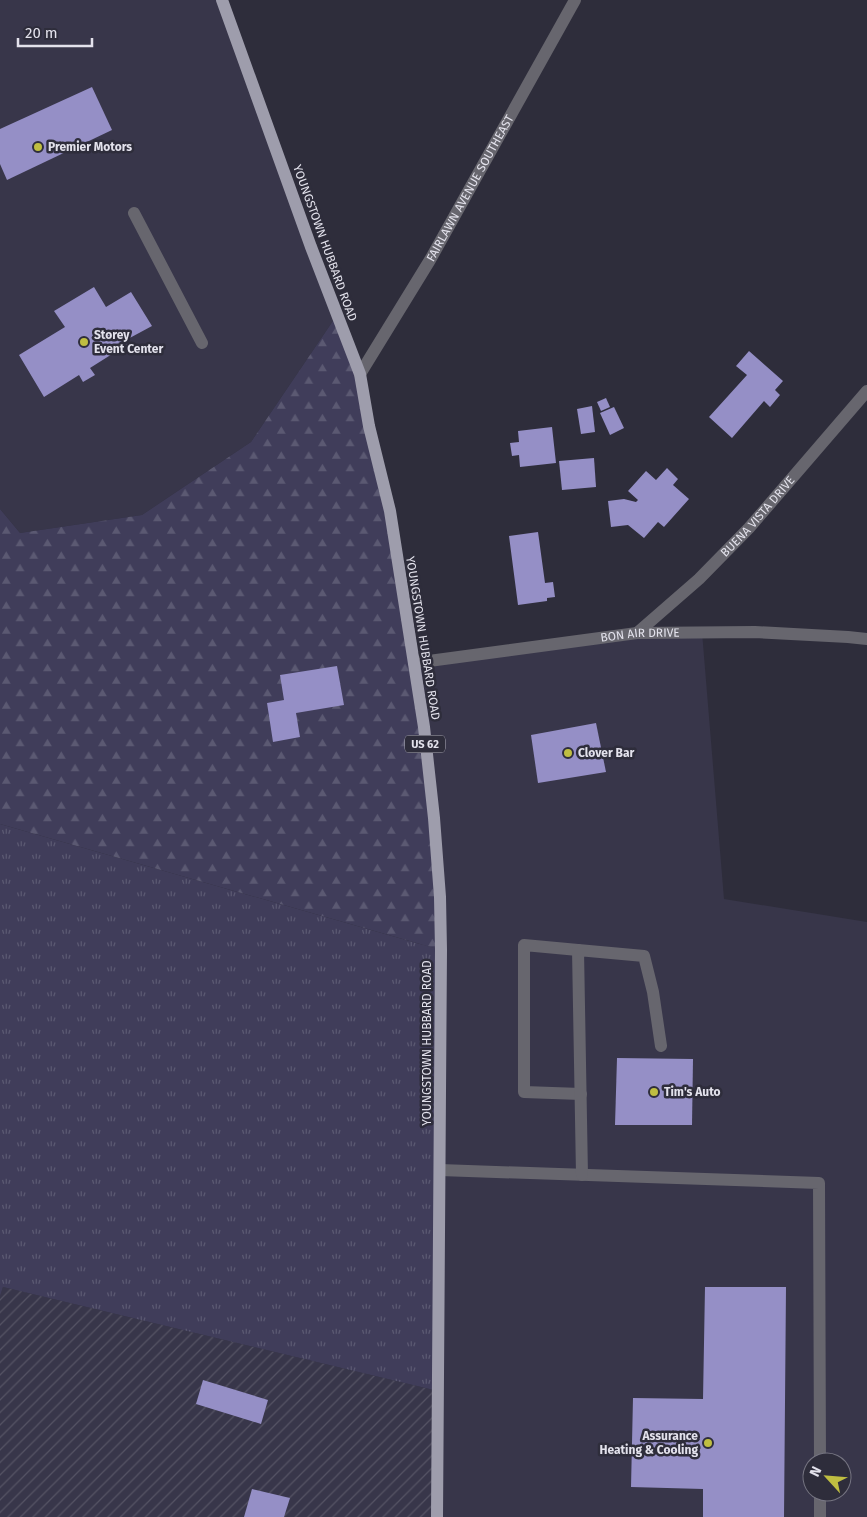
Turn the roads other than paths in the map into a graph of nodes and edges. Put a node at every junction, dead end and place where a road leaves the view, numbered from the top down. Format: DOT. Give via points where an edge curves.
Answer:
graph roads {
  1 [pos="222,0"];
  2 [pos="575,0"];
  3 [pos="134,213"];
  4 [pos="202,343"];
  5 [pos="360,374"];
  6 [pos="867,391"];
  7 [pos="637,633"];
  8 [pos="867,639"];
  9 [pos="414,663"];
  10 [pos="578,950"];
  11 [pos="660,1046"];
  12 [pos="581,1094"];
  13 [pos="440,1170"];
  14 [pos="582,1175"];
  15 [pos="820,1452"];
  16 [pos="820,1502"];
  17 [pos="437,1517"];
  18 [pos="820,1517"];
  1 -- 5 [label="main road, YOUNGSTOWN HUBBARD ROAD / US 62"];
  2 -- 5 [label="street, FAIRLAWN AVENUE SOUTHEAST" via="430,260"];
  3 -- 4 [label="street"];
  5 -- 9 [label="main road, YOUNGSTOWN HUBBARD ROAD / US 62" via="390,511"];
  6 -- 7 [label="street, BUENA VISTA DRIVE" via="749,528 699,579"];
  7 -- 8 [label="street, BON AIR DRIVE" via="755,632"];
  7 -- 9 [label="street, BON AIR DRIVE"];
  9 -- 13 [label="main road, YOUNGSTOWN HUBBARD ROAD / US 62" via="431,791 440,897"];
  10 -- 11 [label="street" via="644,956 654,992"];
  10 -- 12 [label="street"];
  10 -- 12 [label="street" via="524,945 524,1092"];
  12 -- 14 [label="street"];
  13 -- 14 [label="street"];
  13 -- 17 [label="main road, YOUNGSTOWN HUBBARD ROAD / US 62"];
  14 -- 15 [label="street" via="818,1183"];
  16 -- 18 [label="street"];
}
